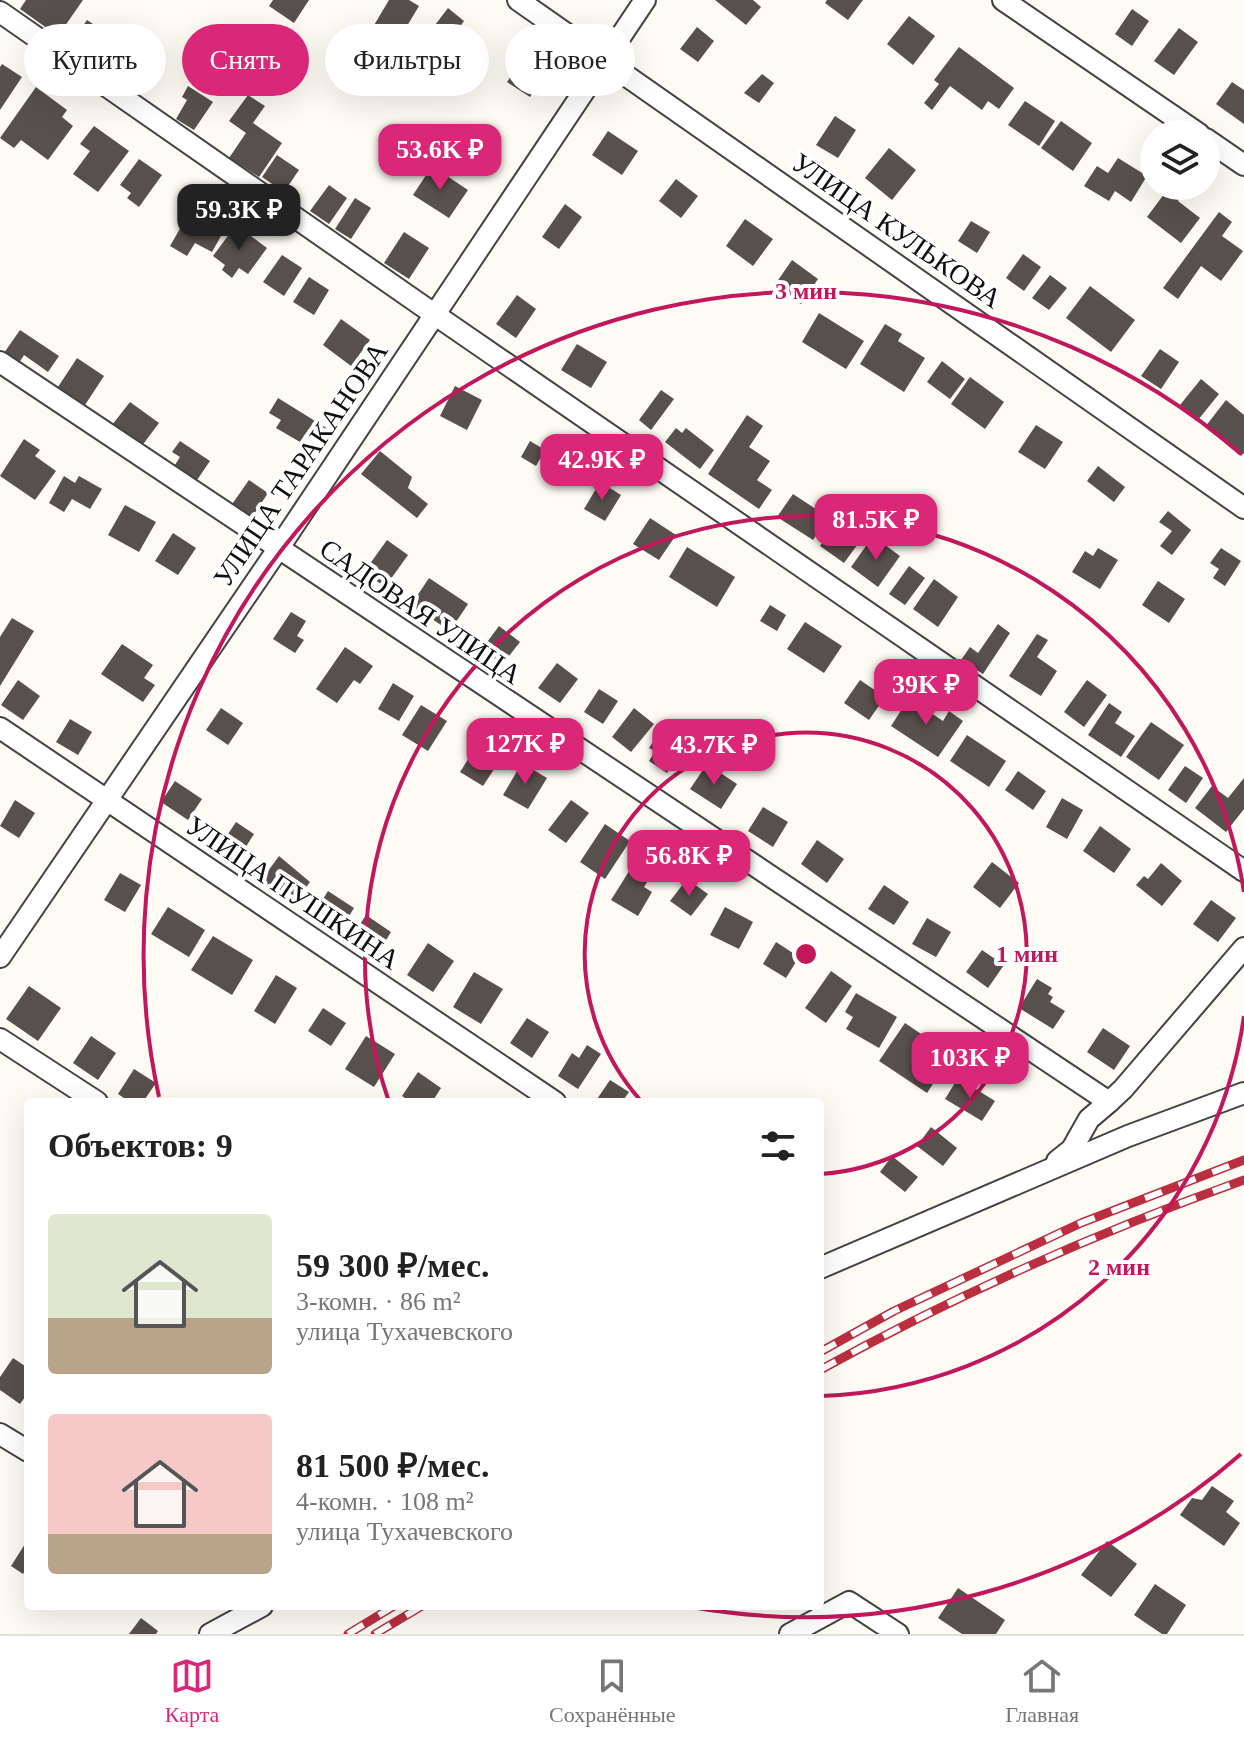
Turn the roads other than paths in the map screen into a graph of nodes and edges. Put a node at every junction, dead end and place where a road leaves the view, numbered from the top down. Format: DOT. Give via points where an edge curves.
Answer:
graph roads {
  1 [pos="518,0"];
  2 [pos="645,0"];
  3 [pos="1003,0"];
  4 [pos="0,12"];
  5 [pos="553,24"];
  6 [pos="630,24"];
  7 [pos="635,81"];
  8 [pos="582,96"];
  9 [pos="1179,120"];
  10 [pos="1220,149"];
  11 [pos="1244,165"];
  12 [pos="434,314"];
  13 [pos="0,362"];
  14 [pos="1244,508"];
  15 [pos="278,549"];
  16 [pos="0,728"];
  17 [pos="106,799"];
  18 [pos="1244,871"];
  19 [pos="1244,948"];
  20 [pos="0,957"];
  21 [pos="0,1039"];
  22 [pos="1244,1093"];
  23 [pos="1101,1097"];
  24 [pos="91,1098"];
  25 [pos="549,1098"];
  26 [pos="1042,1173"];
  27 [pos="824,1266"];
  28 [pos="0,1434"];
  29 [pos="24,1449"];
  30 [pos="255,1610"];
  31 [pos="210,1634"];
  32 [pos="790,1634"];
  33 [pos="898,1634"];
  1 -- 5 [label="street, УЛИЦА КУЛЬКОВА"];
  2 -- 6 [label="street, УЛИЦА ТАРАКАНОВА"];
  3 -- 9 [label="street"];
  4 -- 12 [label="street"];
  7 -- 14 [label="street, УЛИЦА КУЛЬКОВА"];
  8 -- 12 [label="street, УЛИЦА ТАРАКАНОВА"];
  10 -- 11 [label="street"];
  12 -- 15 [label="street, УЛИЦА ТАРАКАНОВА"];
  12 -- 18 [label="street"];
  13 -- 15 [label="street, САДОВАЯ УЛИЦА"];
  15 -- 17 [label="street, УЛИЦА ТАРАКАНОВА"];
  15 -- 23 [label="street, САДОВАЯ УЛИЦА"];
  16 -- 17 [label="street, УЛИЦА ПУШКИНА"];
  17 -- 20 [label="street, УЛИЦА ТАРАКАНОВА"];
  17 -- 25 [label="street, УЛИЦА ПУШКИНА"];
  19 -- 23 [label="street" via="1123,1089"];
  21 -- 24 [label="street"];
  22 -- 26 [label="street"];
  23 -- 26 [label="street" via="1072,1149"];
  26 -- 27 [label="street"];
  28 -- 29 [label="street"];
  30 -- 31 [label="street"];
  32 -- 33 [label="street" via="849,1602"];
}
